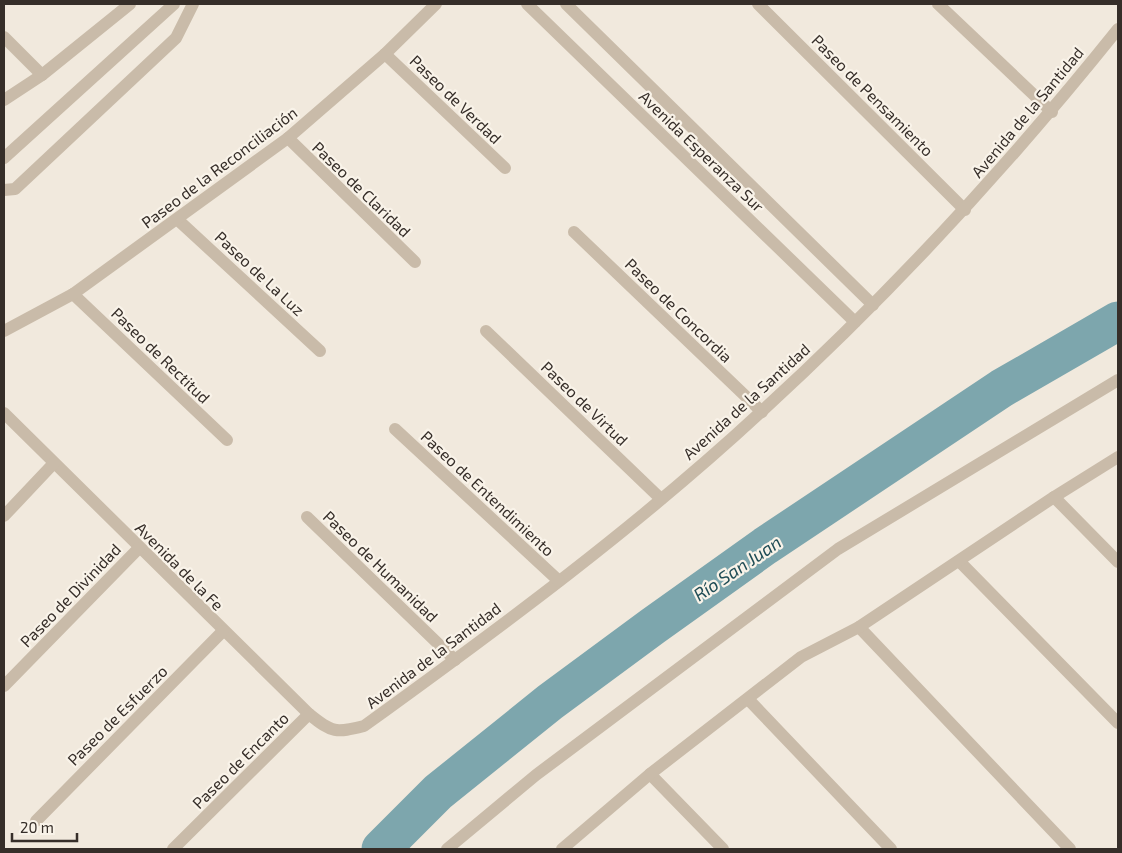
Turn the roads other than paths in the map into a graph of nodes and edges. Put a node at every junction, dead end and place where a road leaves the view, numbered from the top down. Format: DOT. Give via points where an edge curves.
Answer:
graph roads {
  1 [pos="130,4"];
  2 [pos="174,4"];
  3 [pos="193,4"];
  4 [pos="436,4"];
  5 [pos="527,4"];
  6 [pos="566,4"];
  7 [pos="758,4"];
  8 [pos="938,4"];
  9 [pos="1118,29"];
  10 [pos="4,37"];
  11 [pos="385,54"];
  12 [pos="42,75"];
  13 [pos="4,100"];
  14 [pos="1052,112"];
  15 [pos="288,138"];
  16 [pos="4,158"];
  17 [pos="505,168"];
  18 [pos="4,190"];
  19 [pos="964,210"];
  20 [pos="178,220"];
  21 [pos="574,232"];
  22 [pos="415,262"];
  23 [pos="73,294"];
  24 [pos="873,305"];
  25 [pos="855,322"];
  26 [pos="486,331"];
  27 [pos="4,332"];
  28 [pos="320,351"];
  29 [pos="1118,380"];
  30 [pos="762,412"];
  31 [pos="4,413"];
  32 [pos="395,429"];
  33 [pos="226,440"];
  34 [pos="1118,457"];
  35 [pos="54,463"];
  36 [pos="1054,497"];
  37 [pos="661,499"];
  38 [pos="4,516"];
  39 [pos="307,517"];
  40 [pos="139,548"];
  41 [pos="959,561"];
  42 [pos="1118,562"];
  43 [pos="559,581"];
  44 [pos="858,627"];
  45 [pos="223,631"];
  46 [pos="455,660"];
  47 [pos="4,686"];
  48 [pos="748,699"];
  49 [pos="309,714"];
  50 [pos="1118,723"];
  51 [pos="340,732"];
  52 [pos="650,774"];
  53 [pos="36,821"];
  54 [pos="174,849"];
  55 [pos="447,849"];
  56 [pos="562,849"];
  57 [pos="722,849"];
  58 [pos="891,849"];
  59 [pos="1070,849"];
  1 -- 12 [label="street"];
  2 -- 16 [label="street"];
  3 -- 18 [label="street" via="176,38 15,189"];
  4 -- 11 [label="street, Paseo de la Reconciliación"];
  5 -- 25 [label="street, Avenida Esperanza Sur"];
  6 -- 24 [label="street, Avenida Esperanza Sur"];
  7 -- 19 [label="street, Paseo de Pensamiento"];
  8 -- 14 [label="street"];
  9 -- 14 [label="street, Avenida de la Santidad"];
  10 -- 12 [label="street"];
  11 -- 15 [label="street, Paseo de la Reconciliación"];
  11 -- 17 [label="street, Paseo de Verdad"];
  12 -- 13 [label="street"];
  14 -- 19 [label="street, Avenida de la Santidad"];
  15 -- 20 [label="street, Paseo de la Reconciliación"];
  15 -- 22 [label="street, Paseo de Claridad"];
  19 -- 24 [label="street, Avenida de la Santidad"];
  20 -- 23 [label="street, Paseo de la Reconciliación"];
  20 -- 28 [label="street, Paseo de La Luz"];
  21 -- 30 [label="street, Paseo de Concordia"];
  23 -- 27 [label="street, Paseo de la Reconciliación"];
  23 -- 33 [label="street, Paseo de Rectitud"];
  24 -- 25 [label="street, Avenida de la Santidad"];
  25 -- 30 [label="street, Avenida de la Santidad"];
  26 -- 37 [label="street, Paseo de Virtud"];
  29 -- 55 [label="street" via="838,549 536,775"];
  30 -- 37 [label="street, Avenida de la Santidad"];
  31 -- 35 [label="street, Avenida de la Fe"];
  32 -- 43 [label="street, Paseo de Entendimiento"];
  34 -- 36 [label="street"];
  35 -- 38 [label="street"];
  35 -- 40 [label="street, Avenida de la Fe"];
  36 -- 41 [label="street"];
  36 -- 42 [label="street"];
  37 -- 43 [label="street, Avenida de la Santidad"];
  39 -- 46 [label="street, Paseo de Humanidad"];
  40 -- 45 [label="street, Avenida de la Fe"];
  40 -- 47 [label="street, Paseo de Divinidad"];
  41 -- 44 [label="street"];
  41 -- 50 [label="street"];
  43 -- 46 [label="street, Avenida de la Santidad"];
  44 -- 48 [label="street" via="801,657"];
  44 -- 59 [label="street"];
  45 -- 49 [label="street, Avenida de la Fe"];
  45 -- 53 [label="street, Paseo de Esfuerzo"];
  46 -- 51 [label="street, Avenida de la Santidad" via="364,726"];
  48 -- 52 [label="street"];
  48 -- 58 [label="street"];
  49 -- 51 [label="street, Avenida de la Fe" via="323,726"];
  49 -- 54 [label="street, Paseo de Encanto"];
  52 -- 56 [label="street"];
  52 -- 57 [label="street"];
}
